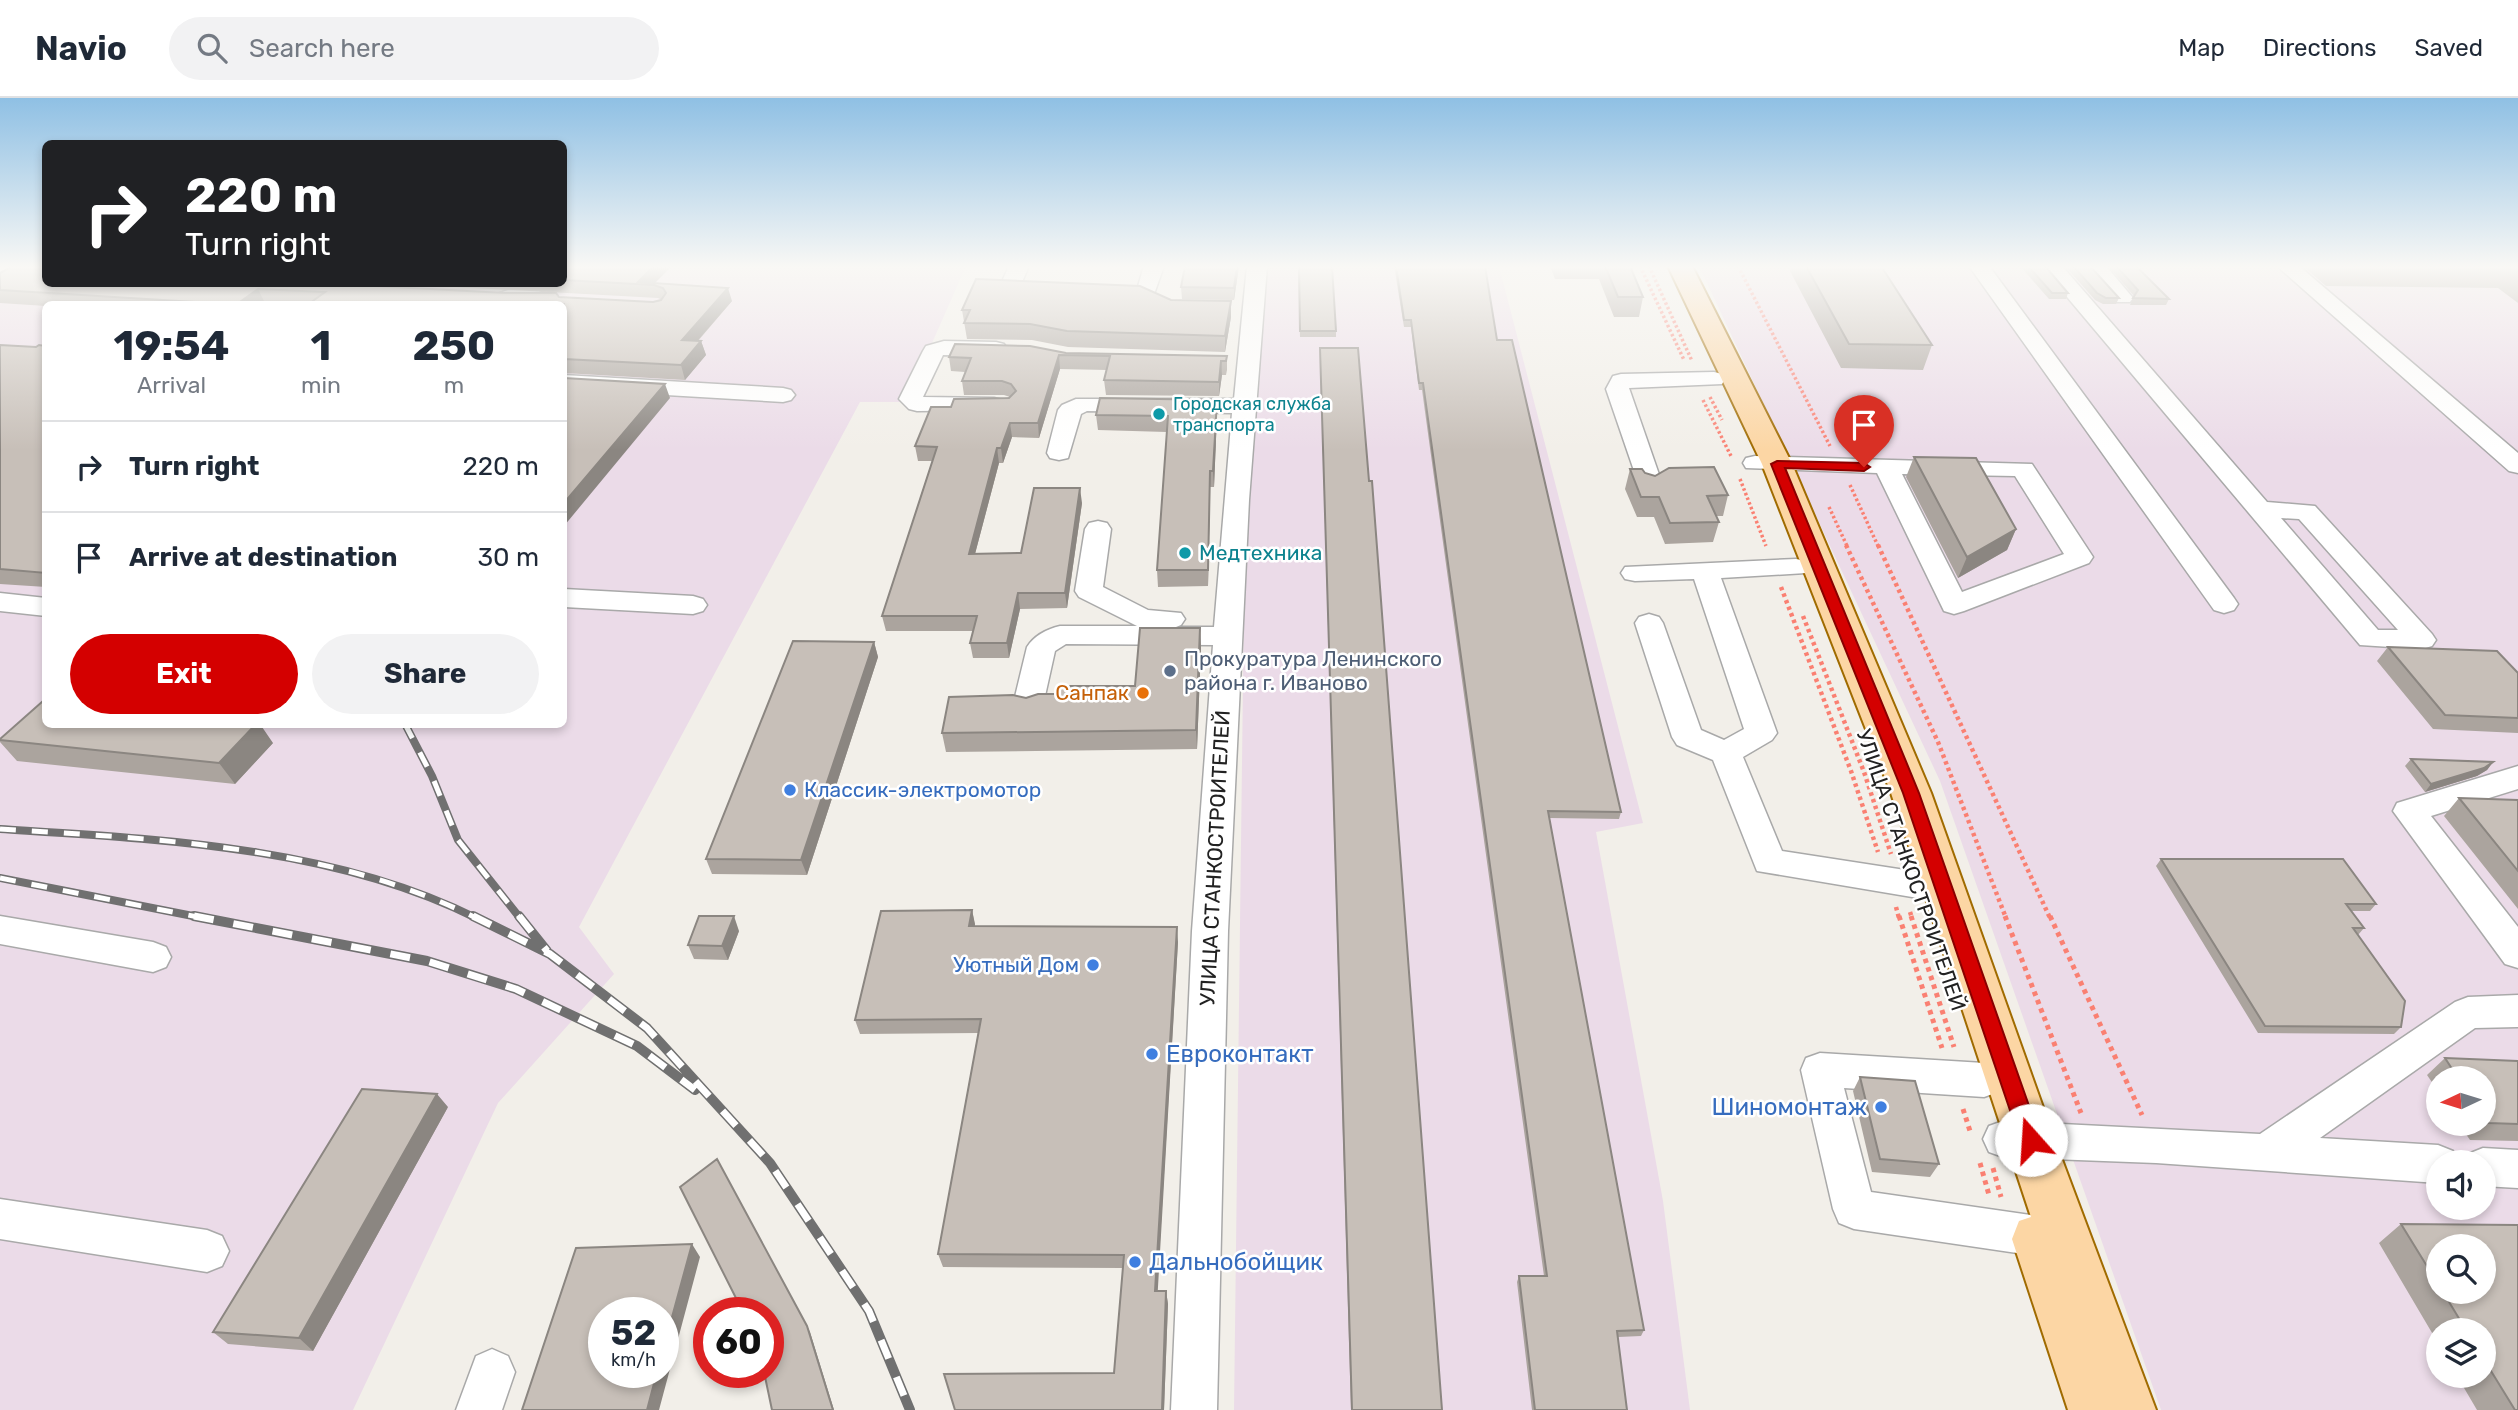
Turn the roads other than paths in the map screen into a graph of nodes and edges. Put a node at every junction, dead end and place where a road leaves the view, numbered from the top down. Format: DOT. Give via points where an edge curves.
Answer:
graph roads {
  1 [pos="1246,327"];
  2 [pos="1684,327"];
  3 [pos="1702,327"];
  4 [pos="2023,327"];
  5 [pos="2104,327"];
  6 [pos="2358,327"];
  7 [pos="1019,349"];
  8 [pos="1220,361"];
  9 [pos="1248,362"];
  10 [pos="1703,379"];
  11 [pos="567,382"];
  12 [pos="783,395"];
  13 [pos="1003,405"];
  14 [pos="1244,406"];
  15 [pos="1059,453"];
  16 [pos="1751,466"];
  17 [pos="2518,466"];
  18 [pos="1887,468"];
  19 [pos="1650,486"];
  20 [pos="2261,510"];
  21 [pos="1098,529"];
  22 [pos="1785,567"];
  23 [pos="1705,570"];
  24 [pos="1635,573"];
  25 [pos="567,597"];
  26 [pos="0,602"];
  27 [pos="2224,604"];
  28 [pos="693,606"];
  29 [pos="42,607"];
  30 [pos="1649,623"];
  31 [pos="1228,627"];
  32 [pos="1028,705"];
  33 [pos="1727,753"];
  34 [pos="2518,777"];
  35 [pos="1902,883"];
  36 [pos="0,930"];
  37 [pos="2518,954"];
  38 [pos="153,957"];
  39 [pos="2518,1011"];
  40 [pos="1967,1079"];
  41 [pos="1995,1147"];
  42 [pos="2264,1154"];
  43 [pos="2426,1163"];
  44 [pos="2496,1168"];
  45 [pos="2518,1169"];
  46 [pos="0,1219"];
  47 [pos="2016,1233"];
  48 [pos="207,1251"];
  49 [pos="1194,1410"];
  50 [pos="2097,1410"];
  51 [pos="2127,1410"];
  1 -- 9 [label="street, УЛИЦА СТАНКОСТРОИТЕЛЕЙ"];
  2 -- 10 [label="main road, УЛИЦА СТАНКОСТРОИТЕЛЕЙ"];
  3 -- 16 [label="main road, УЛИЦА СТАНКОСТРОИТЕЛЕЙ"];
  4 -- 27 [label="street"];
  5 -- 20 [label="street"];
  6 -- 17 [label="street"];
  7 -- 13 [label="street" via="934,351 911,399 917,404"];
  8 -- 9 [label="street"];
  9 -- 14 [label="street, УЛИЦА СТАНКОСТРОИТЕЛЕЙ"];
  10 -- 16 [label="main road, УЛИЦА СТАНКОСТРОИТЕЛЕЙ"];
  10 -- 19 [label="street" via="1621,381 1617,389"];
  11 -- 12 [label="street"];
  14 -- 15 [label="street" via="1084,404 1070,410"];
  14 -- 31 [label="street, УЛИЦА СТАНКОСТРОИТЕЛЕЙ"];
  16 -- 18 [label="street"];
  16 -- 22 [label="main road, УЛИЦА СТАНКОСТРОИТЕЛЕЙ"];
  16 -- 41 [label="main road, УЛИЦА СТАНКОСТРОИТЕЛЕЙ" via="1911,793"];
  18 -- 18 [label="street" via="2023,470 2080,556 1954,605"];
  20 -- 20 [label="street" via="2371,639 2422,640 2306,511"];
  21 -- 31 [label="street" via="1089,591 1143,619"];
  22 -- 23 [label="street"];
  22 -- 35 [label="main road, УЛИЦА СТАНКОСТРОИТЕЛЕЙ" via="1887,792"];
  23 -- 24 [label="street"];
  23 -- 33 [label="street" via="1761,733"];
  25 -- 28 [label="street"];
  26 -- 29 [label="street"];
  30 -- 33 [label="street" via="1688,737"];
  31 -- 32 [label="street" via="1060,635 1041,647"];
  31 -- 49 [label="street, УЛИЦА СТАНКОСТРОИТЕЛЕЙ" via="1210,931"];
  33 -- 35 [label="street" via="1769,862"];
  34 -- 37 [label="street" via="2409,811"];
  35 -- 40 [label="main road, УЛИЦА СТАНКОСТРОИТЕЛЕЙ"];
  36 -- 38 [label="street"];
  39 -- 42 [label="street" via="2468,1013"];
  40 -- 41 [label="main road, УЛИЦА СТАНКОСТРОИТЕЛЕЙ"];
  40 -- 47 [label="street" via="1819,1070 1854,1209"];
  41 -- 42 [label="street" via="2156,1145"];
  41 -- 47 [label="main road, УЛИЦА СТАНКОСТРОИТЕЛЕЙ"];
  41 -- 51 [label="main road, УЛИЦА СТАНКОСТРОИТЕЛЕЙ"];
  42 -- 43 [label="street"];
  44 -- 45 [label="street"];
  46 -- 48 [label="street"];
  47 -- 50 [label="main road, УЛИЦА СТАНКОСТРОИТЕЛЕЙ"];
}
